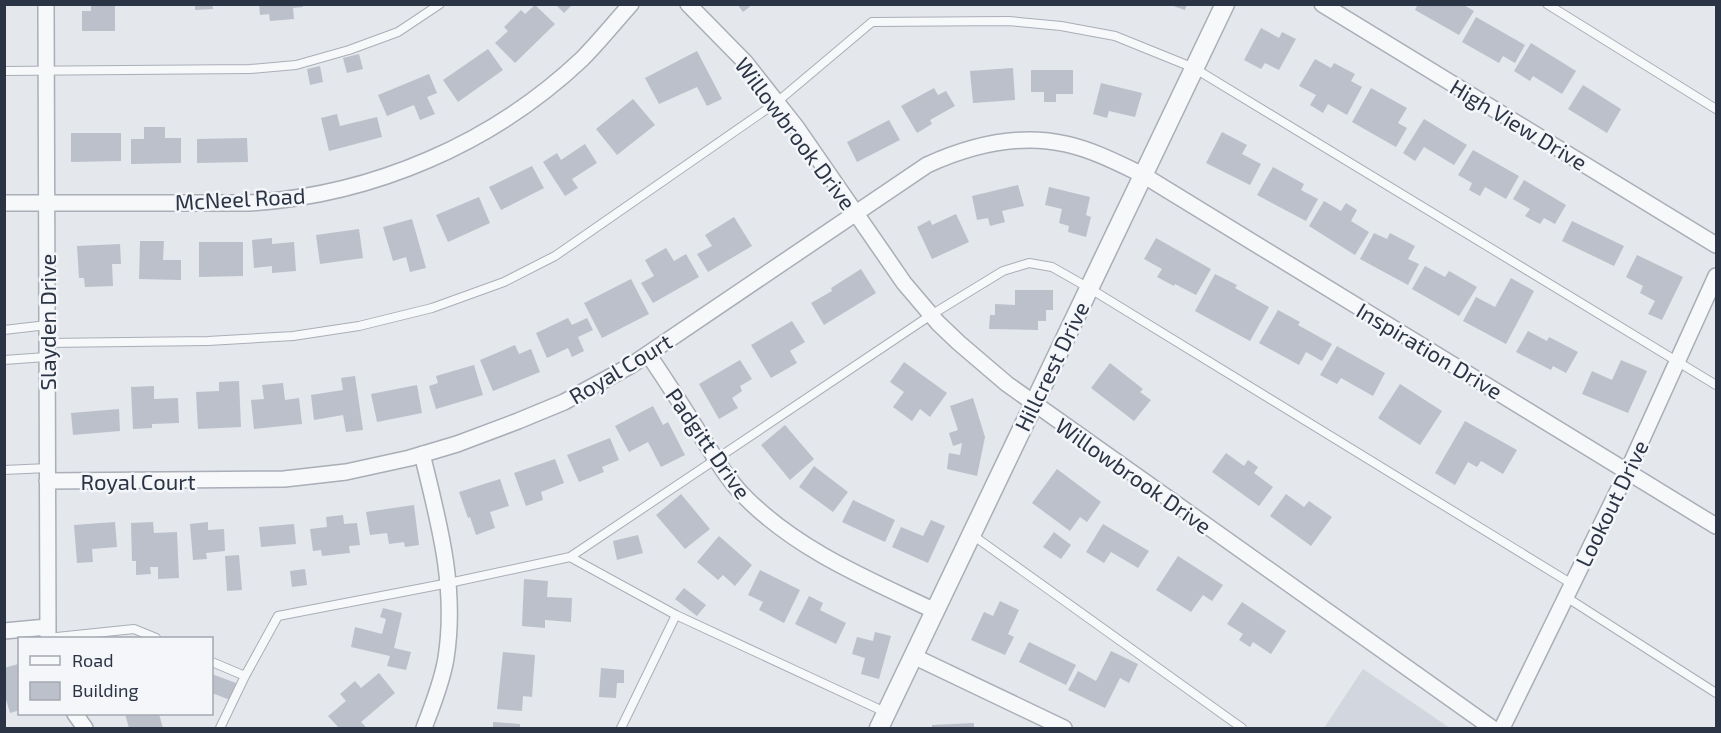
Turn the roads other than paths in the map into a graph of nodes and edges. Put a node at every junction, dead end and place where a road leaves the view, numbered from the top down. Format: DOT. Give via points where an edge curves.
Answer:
graph roads {
  1 [pos="46,4"];
  2 [pos="440,4"];
  3 [pos="631,4"];
  4 [pos="688,4"];
  5 [pos="1225,4"];
  6 [pos="1322,4"];
  7 [pos="1547,4"];
  8 [pos="1194,68"];
  9 [pos="4,71"];
  10 [pos="46,71"];
  11 [pos="777,102"];
  12 [pos="1716,109"];
  13 [pos="1143,175"];
  14 [pos="4,203"];
  15 [pos="47,203"];
  16 [pos="856,214"];
  17 [pos="1716,245"];
  18 [pos="1716,276"];
  19 [pos="1089,288"];
  20 [pos="931,315"];
  21 [pos="47,325"];
  22 [pos="4,330"];
  23 [pos="46,350"];
  24 [pos="648,354"];
  25 [pos="4,360"];
  26 [pos="1677,361"];
  27 [pos="1716,385"];
  28 [pos="1034,403"];
  29 [pos="422,454"];
  30 [pos="717,459"];
  31 [pos="4,470"];
  32 [pos="1628,470"];
  33 [pos="47,474"];
  34 [pos="1716,526"];
  35 [pos="971,534"];
  36 [pos="570,557"];
  37 [pos="449,583"];
  38 [pos="1569,591"];
  39 [pos="935,611"];
  40 [pos="676,615"];
  41 [pos="4,631"];
  42 [pos="47,635"];
  43 [pos="152,637"];
  44 [pos="913,656"];
  45 [pos="213,662"];
  46 [pos="245,676"];
  47 [pos="1716,693"];
  48 [pos="76,715"];
  49 [pos="883,721"];
  50 [pos="1236,727"];
  51 [pos="85,729"];
  52 [pos="220,729"];
  53 [pos="424,729"];
  54 [pos="621,729"];
  55 [pos="1064,729"];
  56 [pos="1492,729"];
  57 [pos="1502,729"];
  1 -- 10 [label="street, Slayden Drive"];
  2 -- 10 [label="lane" via="398,32 296,65"];
  3 -- 15 [label="street, McNeel Road" via="582,58 513,114 469,141 374,181 279,201"];
  4 -- 11 [label="street, Willowbrook Drive" via="745,62"];
  5 -- 8 [label="street, Hillcrest Drive"];
  6 -- 17 [label="street, High View Drive"];
  7 -- 12 [label="lane"];
  8 -- 11 [label="lane" via="1115,36 1061,27 1009,21 872,22"];
  8 -- 13 [label="street, Hillcrest Drive"];
  8 -- 26 [label="lane"];
  9 -- 10 [label="lane"];
  10 -- 15 [label="street, Slayden Drive"];
  11 -- 16 [label="street, Willowbrook Drive"];
  11 -- 23 [label="lane" via="555,256 504,282 432,308 359,326 293,336"];
  13 -- 16 [label="street, Royal Court" via="1100,154 1067,144 997,142 927,165"];
  13 -- 19 [label="street, Hillcrest Drive"];
  13 -- 32 [label="street, Inspiration Drive"];
  14 -- 15 [label="street, McNeel Road"];
  15 -- 21 [label="street, Slayden Drive"];
  16 -- 20 [label="street, Willowbrook Drive"];
  16 -- 24 [label="street, Royal Court"];
  18 -- 26 [label="street, Lookout Drive"];
  19 -- 20 [label="lane" via="1052,267 1029,263 1003,270"];
  19 -- 28 [label="street, Hillcrest Drive"];
  19 -- 38 [label="lane"];
  20 -- 28 [label="street, Willowbrook Drive" via="959,344"];
  20 -- 30 [label="lane"];
  21 -- 22 [label="lane"];
  21 -- 23 [label="street, Slayden Drive"];
  23 -- 25 [label="lane"];
  23 -- 33 [label="street, Slayden Drive"];
  24 -- 29 [label="street, Royal Court" via="564,402 467,441"];
  24 -- 30 [label="street, Padgitt Drive"];
  26 -- 27 [label="lane"];
  26 -- 32 [label="street, Lookout Drive"];
  28 -- 35 [label="street, Hillcrest Drive"];
  28 -- 56 [label="street, Willowbrook Drive"];
  29 -- 33 [label="street, Royal Court" via="346,472 284,479 234,481"];
  29 -- 37 [label="street" via="440,524"];
  30 -- 36 [label="lane"];
  30 -- 39 [label="street, Padgitt Drive" via="744,497 792,537 824,557"];
  31 -- 33 [label="lane"];
  32 -- 34 [label="street, Inspiration Drive"];
  32 -- 38 [label="street, Lookout Drive"];
  33 -- 42 [label="street, Slayden Drive"];
  35 -- 39 [label="street, Hillcrest Drive"];
  35 -- 50 [label="lane"];
  36 -- 37 [label="lane"];
  36 -- 40 [label="lane"];
  37 -- 46 [label="lane" via="278,616"];
  37 -- 53 [label="street" via="446,660"];
  38 -- 47 [label="lane"];
  38 -- 57 [label="street, Lookout Drive"];
  39 -- 44 [label="street, Hillcrest Drive"];
  40 -- 49 [label="lane"];
  40 -- 54 [label="lane"];
  41 -- 42 [label="street"];
  42 -- 43 [label="lane" via="134,629"];
  44 -- 49 [label="street, Hillcrest Drive"];
  44 -- 55 [label="street"];
  45 -- 46 [label="lane"];
  46 -- 52 [label="lane"];
  48 -- 51 [label="street"];
}
